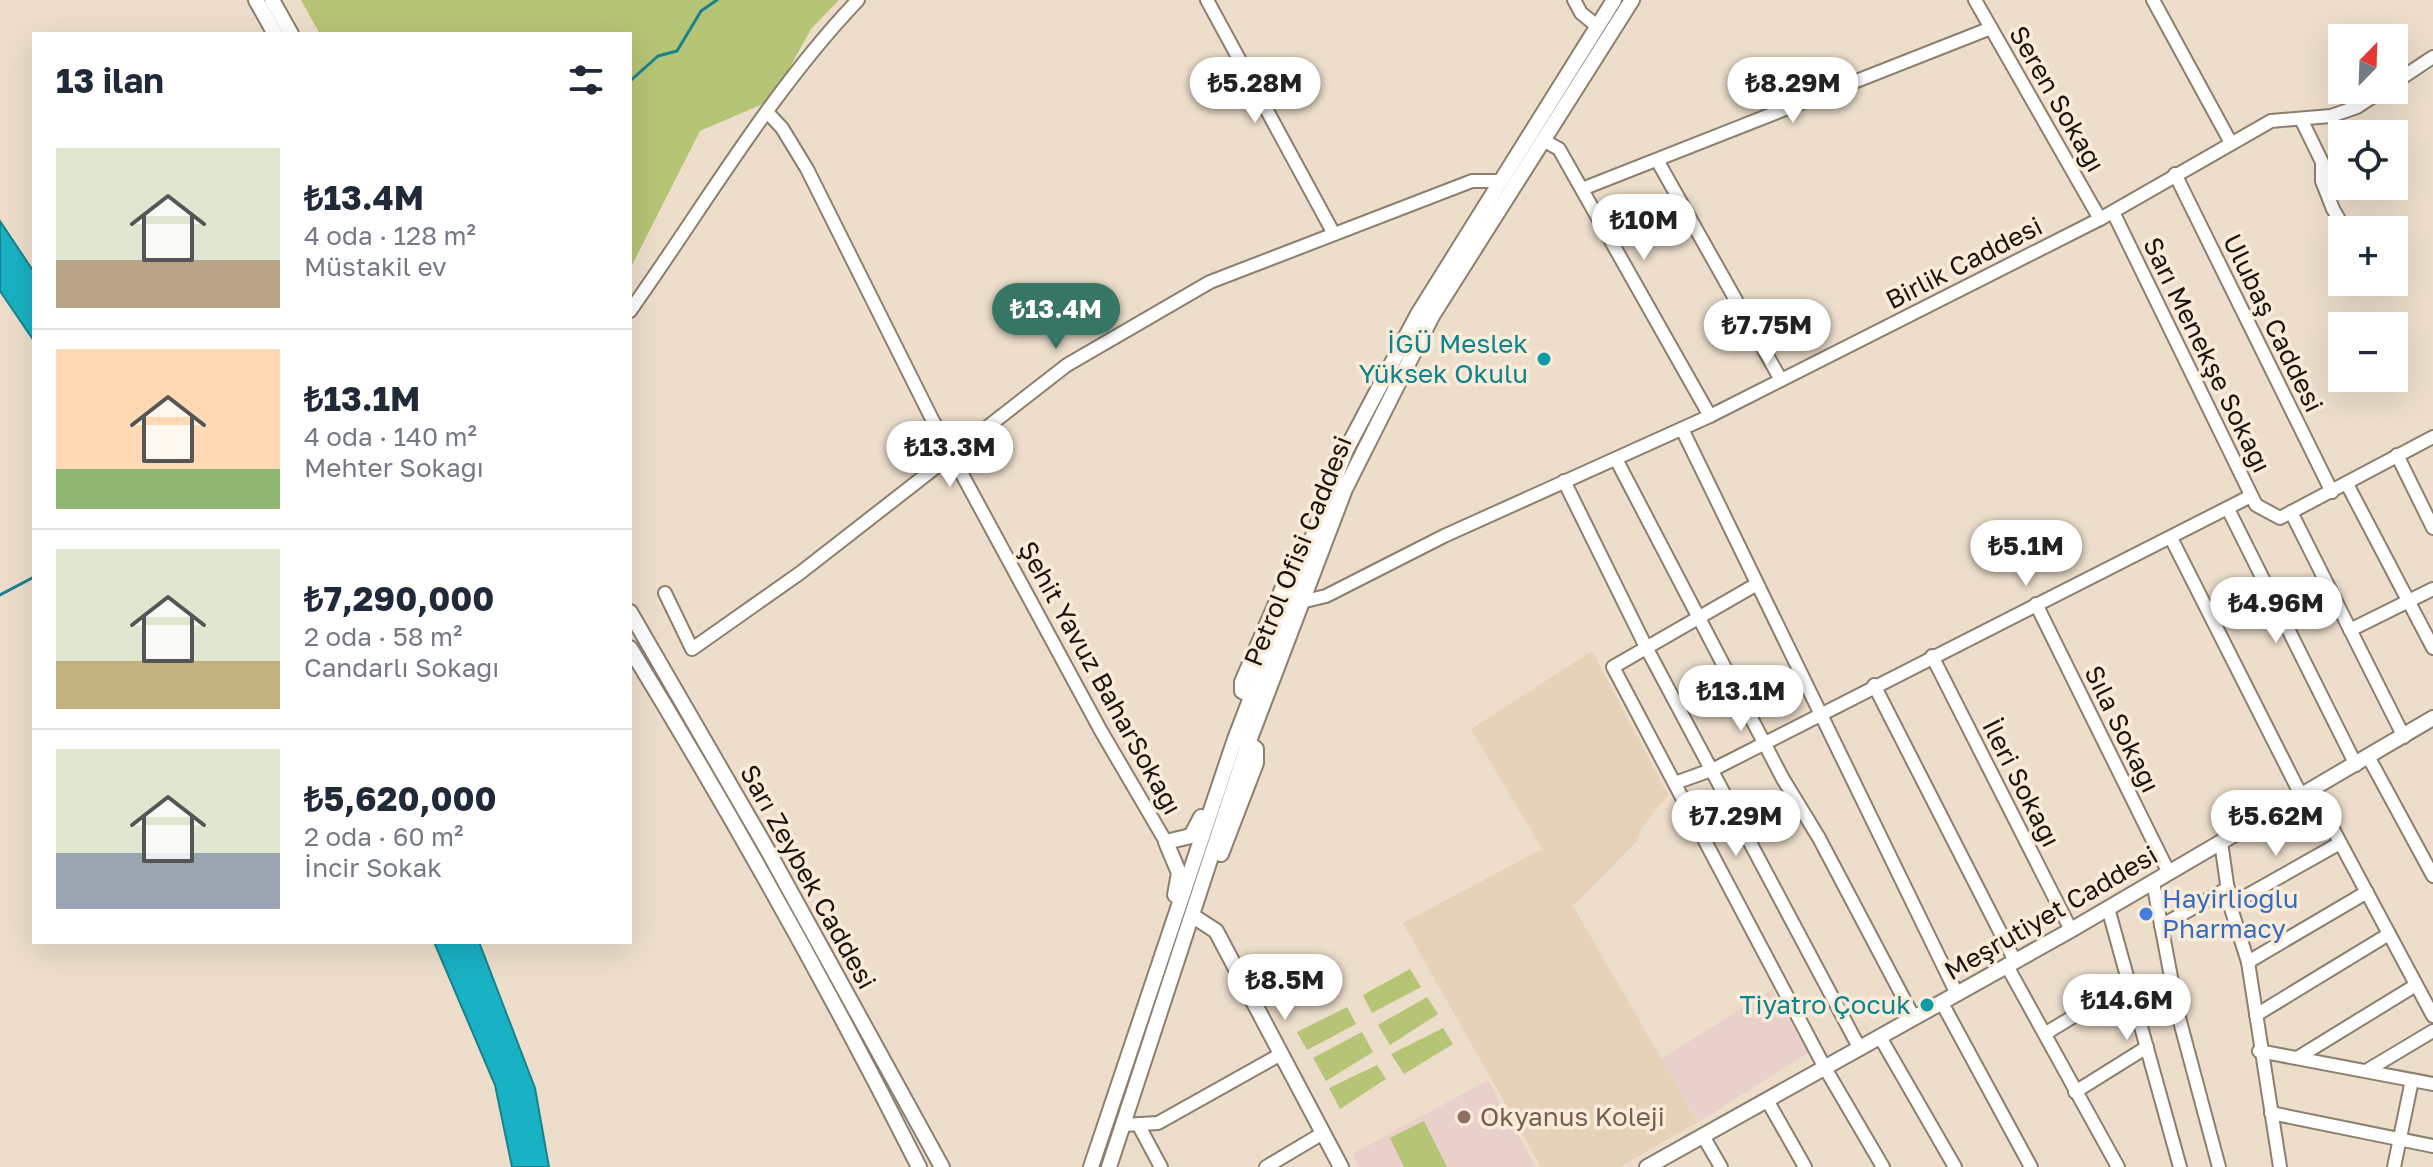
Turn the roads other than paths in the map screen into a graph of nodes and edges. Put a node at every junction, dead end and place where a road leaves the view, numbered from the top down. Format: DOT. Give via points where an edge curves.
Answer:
graph roads {
  1 [pos="256,0"];
  2 [pos="272,0"];
  3 [pos="858,0"];
  4 [pos="1207,0"];
  5 [pos="1574,0"];
  6 [pos="1614,0"];
  7 [pos="1632,0"];
  8 [pos="1975,0"];
  9 [pos="2153,0"];
  10 [pos="1597,26"];
  11 [pos="1991,28"];
  12 [pos="274,32"];
  13 [pos="290,32"];
  14 [pos="2433,57"];
  15 [pos="2408,74"];
  16 [pos="2362,104"];
  17 [pos="768,113"];
  18 [pos="2301,119"];
  19 [pos="1529,133"];
  20 [pos="1543,140"];
  21 [pos="2231,143"];
  22 [pos="1657,160"];
  23 [pos="2175,174"];
  24 [pos="1500,181"];
  25 [pos="1582,189"];
  26 [pos="2113,212"];
  27 [pos="2337,216"];
  28 [pos="2100,219"];
  29 [pos="1334,234"];
  30 [pos="632,308"];
  31 [pos="1781,380"];
  32 [pos="1710,416"];
  33 [pos="1682,429"];
  34 [pos="2433,437"];
  35 [pos="952,455"];
  36 [pos="2397,455"];
  37 [pos="1616,459"];
  38 [pos="1564,481"];
  39 [pos="2347,484"];
  40 [pos="2332,492"];
  41 [pos="2251,496"];
  42 [pos="2228,509"];
  43 [pos="2291,512"];
  44 [pos="2433,528"];
  45 [pos="2171,538"];
  46 [pos="1757,584"];
  47 [pos="2433,589"];
  48 [pos="665,593"];
  49 [pos="2409,601"];
  50 [pos="1301,602"];
  51 [pos="2036,604"];
  52 [pos="632,615"];
  53 [pos="1699,616"];
  54 [pos="2350,630"];
  55 [pos="1646,647"];
  56 [pos="2433,648"];
  57 [pos="632,651"];
  58 [pos="1932,656"];
  59 [pos="1874,685"];
  60 [pos="1258,699"];
  61 [pos="1818,713"];
  62 [pos="2433,718"];
  63 [pos="2404,737"];
  64 [pos="1242,740"];
  65 [pos="1766,740"];
  66 [pos="2362,762"];
  67 [pos="1714,769"];
  68 [pos="1675,783"];
  69 [pos="2307,792"];
  70 [pos="1166,842"];
  71 [pos="2221,842"];
  72 [pos="2340,843"];
  73 [pos="2169,873"];
  74 [pos="2433,876"];
  75 [pos="2153,882"];
  76 [pos="2228,888"];
  77 [pos="2367,892"];
  78 [pos="2230,905"];
  79 [pos="2108,908"];
  80 [pos="1193,916"];
  81 [pos="2161,926"];
  82 [pos="2071,930"];
  83 [pos="2389,934"];
  84 [pos="2248,962"];
  85 [pos="2011,964"];
  86 [pos="1159,966"];
  87 [pos="2129,983"];
  88 [pos="2416,985"];
  89 [pos="1957,994"];
  90 [pos="1942,1003"];
  91 [pos="2256,1015"];
  92 [pos="2433,1016"];
  93 [pos="1914,1018"];
  94 [pos="2433,1031"];
  95 [pos="2046,1033"];
  96 [pos="1880,1037"];
  97 [pos="2147,1047"];
  98 [pos="1860,1049"];
  99 [pos="2259,1051"];
  100 [pos="1281,1054"];
  101 [pos="2297,1058"];
  102 [pos="1825,1068"];
  103 [pos="2366,1071"];
  104 [pos="2412,1080"];
  105 [pos="2433,1084"];
  106 [pos="2075,1092"];
  107 [pos="1767,1100"];
  108 [pos="2271,1113"];
  109 [pos="1123,1125"];
  110 [pos="1139,1126"];
  111 [pos="1323,1133"];
  112 [pos="1703,1136"];
  113 [pos="2400,1140"];
  114 [pos="2433,1146"];
  115 [pos="1664,1163"];
  116 [pos="919,1167"];
  117 [pos="942,1167"];
  118 [pos="1091,1167"];
  119 [pos="1109,1167"];
  120 [pos="1161,1167"];
  121 [pos="1266,1167"];
  122 [pos="1341,1167"];
  123 [pos="1647,1167"];
  124 [pos="1721,1167"];
  125 [pos="1805,1167"];
  126 [pos="1883,1167"];
  127 [pos="1955,1167"];
  128 [pos="2031,1167"];
  129 [pos="2118,1167"];
  130 [pos="2180,1167"];
  131 [pos="2219,1167"];
  132 [pos="2280,1167"];
  133 [pos="2394,1167"];
  1 -- 12 [label="main road"];
  2 -- 13 [label="main road"];
  3 -- 17 [label="street"];
  4 -- 29 [label="street"];
  5 -- 10 [label="street"];
  6 -- 10 [label="main road, Petrol Ofisi Caddesi"];
  7 -- 20 [label="main road, Petrol Ofisi Caddesi"];
  8 -- 11 [label="street, Seren Sokağı"];
  9 -- 21 [label="street"];
  10 -- 19 [label="main road, Petrol Ofisi Caddesi"];
  11 -- 22 [label="street"];
  11 -- 28 [label="street, Seren Sokağı"];
  14 -- 15 [label="street"];
  16 -- 18 [label="street, Birlik Caddesi" via="2315,120"];
  17 -- 30 [label="street"];
  17 -- 35 [label="street, Şehit Yavuz BaharSokağı" via="814,181"];
  18 -- 21 [label="street, Birlik Caddesi" via="2271,121"];
  18 -- 27 [label="street" via="2322,162 2322,181"];
  19 -- 20 [label="main road"];
  19 -- 24 [label="main road, Petrol Ofisi Caddesi"];
  20 -- 25 [label="street" via="1559,149"];
  20 -- 50 [label="main road, Petrol Ofisi Caddesi" via="1404,365 1345,489"];
  21 -- 23 [label="street, Birlik Caddesi"];
  22 -- 25 [label="street"];
  22 -- 31 [label="street"];
  23 -- 26 [label="street, Birlik Caddesi"];
  23 -- 40 [label="street, Ulubaş Caddesi"];
  24 -- 29 [label="street" via="1472,181"];
  24 -- 60 [label="main road, Petrol Ofisi Caddesi" via="1418,314 1309,527 1242,682 1242,691"];
  25 -- 32 [label="street"];
  26 -- 28 [label="street, Birlik Caddesi"];
  26 -- 41 [label="street, Sarı Menekşe Sokağı"];
  28 -- 31 [label="street, Birlik Caddesi"];
  29 -- 35 [label="street" via="1210,282 1095,347"];
  31 -- 32 [label="street, Birlik Caddesi"];
  32 -- 33 [label="street, Birlik Caddesi"];
  33 -- 37 [label="street, Birlik Caddesi"];
  33 -- 46 [label="street"];
  34 -- 36 [label="street"];
  35 -- 48 [label="street" via="692,649"];
  35 -- 70 [label="street, Şehit Yavuz BaharSokağı"];
  36 -- 39 [label="street"];
  36 -- 44 [label="street"];
  37 -- 38 [label="street, Birlik Caddesi"];
  37 -- 53 [label="street"];
  38 -- 50 [label="street, Birlik Caddesi" via="1326,596"];
  38 -- 55 [label="street"];
  39 -- 40 [label="street"];
  39 -- 49 [label="street"];
  40 -- 43 [label="street"];
  41 -- 42 [label="street"];
  41 -- 43 [label="street, Sarı Menekşe Sokağı" via="2267,515 2280,518"];
  42 -- 45 [label="street"];
  42 -- 66 [label="street"];
  43 -- 54 [label="street"];
  45 -- 51 [label="street"];
  45 -- 69 [label="street"];
  46 -- 53 [label="street"];
  46 -- 61 [label="street"];
  47 -- 49 [label="street"];
  49 -- 54 [label="street"];
  49 -- 56 [label="street"];
  50 -- 60 [label="main road, Petrol Ofisi Caddesi"];
  51 -- 58 [label="street"];
  51 -- 73 [label="street, Sıla Sokağı"];
  52 -- 117 [label="main road, Sarı Zeybek Caddesi"];
  53 -- 55 [label="street"];
  53 -- 65 [label="street"];
  54 -- 63 [label="street"];
  55 -- 67 [label="street"];
  55 -- 68 [label="street" via="1613,667"];
  57 -- 116 [label="main road, Sarı Zeybek Caddesi" via="754,857"];
  58 -- 59 [label="street"];
  58 -- 82 [label="street, İleri Sokağı"];
  59 -- 61 [label="street"];
  59 -- 85 [label="street"];
  60 -- 64 [label="main road, Petrol Ofisi Caddesi"];
  61 -- 65 [label="street"];
  61 -- 89 [label="street"];
  62 -- 63 [label="main road, Meşrutiyet Caddesi"];
  63 -- 66 [label="main road, Meşrutiyet Caddesi"];
  64 -- 70 [label="main road" via="1223,751 1197,829 1184,840"];
  64 -- 80 [label="main road" via="1256,749 1256,763"];
  64 -- 86 [label="main road, Petrol Ofisi Caddesi"];
  65 -- 67 [label="street"];
  65 -- 93 [label="street"];
  66 -- 69 [label="main road, Meşrutiyet Caddesi"];
  66 -- 74 [label="street"];
  67 -- 68 [label="street"];
  67 -- 98 [label="street"];
  68 -- 102 [label="street"];
  69 -- 71 [label="main road, Meşrutiyet Caddesi"];
  69 -- 72 [label="street"];
  70 -- 86 [label="main road" via="1179,881"];
  71 -- 73 [label="main road, Meşrutiyet Caddesi"];
  71 -- 76 [label="street"];
  72 -- 77 [label="street"];
  72 -- 78 [label="street"];
  73 -- 75 [label="main road, Meşrutiyet Caddesi"];
  75 -- 79 [label="main road, Meşrutiyet Caddesi"];
  75 -- 81 [label="street"];
  76 -- 78 [label="street"];
  76 -- 81 [label="street"];
  77 -- 83 [label="street"];
  77 -- 84 [label="street"];
  78 -- 84 [label="street"];
  79 -- 82 [label="main road, Meşrutiyet Caddesi"];
  79 -- 87 [label="street"];
  80 -- 100 [label="main road" via="1216,931"];
  80 -- 109 [label="main road"];
  81 -- 131 [label="street" via="2178,1014"];
  82 -- 85 [label="main road, Meşrutiyet Caddesi"];
  83 -- 88 [label="street"];
  83 -- 91 [label="street"];
  84 -- 91 [label="street"];
  85 -- 89 [label="main road, Meşrutiyet Caddesi"];
  85 -- 95 [label="street"];
  86 -- 118 [label="main road, Petrol Ofisi Caddesi"];
  87 -- 95 [label="street"];
  87 -- 97 [label="street"];
  88 -- 92 [label="street"];
  88 -- 101 [label="street"];
  89 -- 90 [label="main road, Meşrutiyet Caddesi"];
  90 -- 93 [label="main road, Meşrutiyet Caddesi"];
  90 -- 128 [label="street"];
  91 -- 99 [label="street"];
  93 -- 96 [label="main road, Meşrutiyet Caddesi"];
  94 -- 103 [label="street"];
  95 -- 106 [label="street"];
  96 -- 98 [label="main road, Meşrutiyet Caddesi"];
  96 -- 127 [label="street"];
  97 -- 106 [label="street"];
  97 -- 130 [label="street"];
  98 -- 102 [label="main road, Meşrutiyet Caddesi"];
  99 -- 101 [label="street"];
  99 -- 108 [label="street"];
  100 -- 110 [label="street" via="1158,1123"];
  100 -- 111 [label="main road"];
  101 -- 103 [label="street"];
  102 -- 107 [label="main road, Meşrutiyet Caddesi"];
  102 -- 126 [label="street"];
  103 -- 104 [label="street"];
  104 -- 105 [label="street"];
  104 -- 113 [label="street"];
  106 -- 129 [label="street"];
  107 -- 112 [label="main road, Meşrutiyet Caddesi"];
  107 -- 125 [label="street"];
  108 -- 113 [label="street"];
  108 -- 132 [label="street"];
  109 -- 110 [label="street"];
  109 -- 119 [label="main road"];
  110 -- 120 [label="street"];
  111 -- 121 [label="street"];
  111 -- 122 [label="main road"];
  112 -- 115 [label="main road, Meşrutiyet Caddesi"];
  112 -- 124 [label="street"];
  113 -- 114 [label="street"];
  113 -- 133 [label="street"];
  115 -- 123 [label="main road, Meşrutiyet Caddesi"];
}
